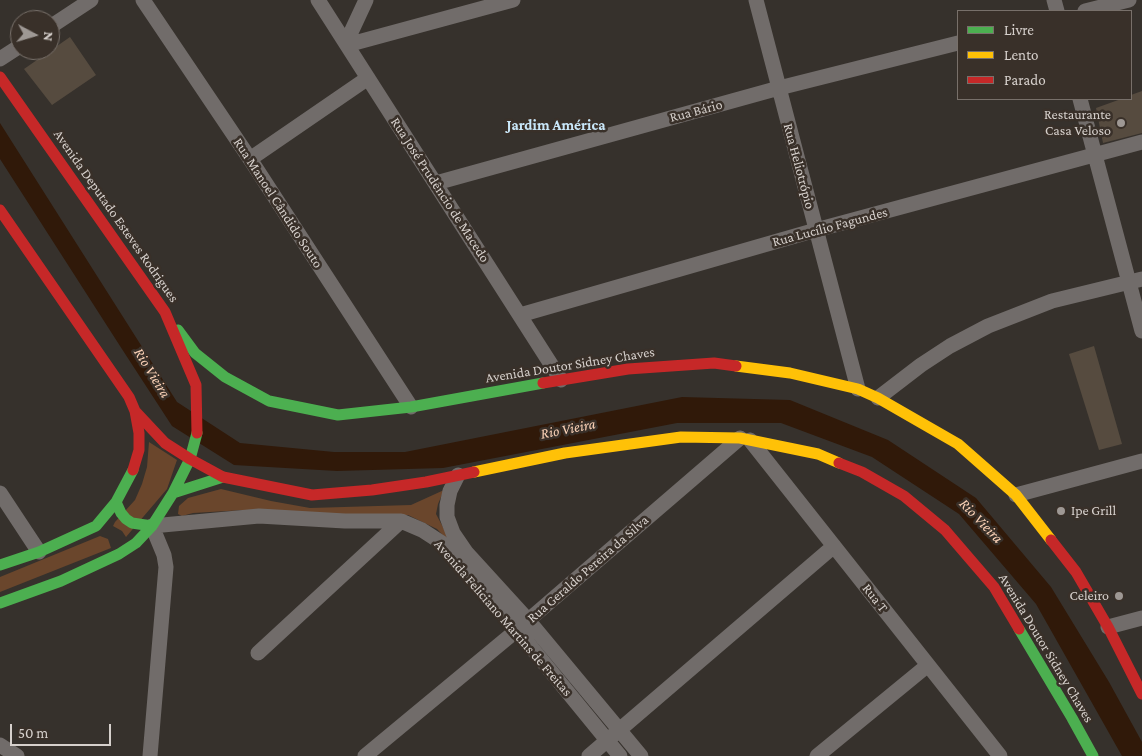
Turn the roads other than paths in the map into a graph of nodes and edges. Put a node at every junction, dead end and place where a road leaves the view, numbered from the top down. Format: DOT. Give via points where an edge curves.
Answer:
graph roads {
  1 [pos="91,0"];
  2 [pos="143,0"];
  3 [pos="318,0"];
  4 [pos="366,0"];
  5 [pos="513,0"];
  6 [pos="756,0"];
  7 [pos="1129,0"];
  8 [pos="1089,10"];
  9 [pos="60,20"];
  10 [pos="957,43"];
  11 [pos="346,44"];
  12 [pos="0,77"];
  13 [pos="368,78"];
  14 [pos="779,88"];
  15 [pos="4,92"];
  16 [pos="1080,100"];
  17 [pos="1142,142"];
  18 [pos="1094,155"];
  19 [pos="250,159"];
  20 [pos="436,183"];
  21 [pos="0,210"];
  22 [pos="816,230"];
  23 [pos="1136,280"];
  24 [pos="165,312"];
  25 [pos="520,315"];
  26 [pos="1142,331"];
  27 [pos="561,380"];
  28 [pos="858,389"];
  29 [pos="878,398"];
  30 [pos="411,407"];
  31 [pos="135,411"];
  32 [pos="745,439"];
  33 [pos="190,459"];
  34 [pos="1142,461"];
  35 [pos="458,474"];
  36 [pos="223,477"];
  37 [pos="173,492"];
  38 [pos="0,493"];
  39 [pos="1016,495"];
  40 [pos="116,502"];
  41 [pos="401,521"];
  42 [pos="152,526"];
  43 [pos="116,538"];
  44 [pos="834,546"];
  45 [pos="40,552"];
  46 [pos="119,554"];
  47 [pos="0,565"];
  48 [pos="0,603"];
  49 [pos="1142,618"];
  50 [pos="523,625"];
  51 [pos="1108,627"];
  52 [pos="258,653"];
  53 [pos="928,664"];
  54 [pos="1142,694"];
  55 [pos="619,730"];
  56 [pos="608,740"];
  57 [pos="0,746"];
  58 [pos="17,756"];
  59 [pos="150,756"];
  60 [pos="365,756"];
  61 [pos="589,756"];
  62 [pos="620,756"];
  63 [pos="641,756"];
  64 [pos="817,756"];
  65 [pos="1000,756"];
  66 [pos="1093,756"];
  1 -- 9 [label="street"];
  2 -- 19 [label="street, Rua Manoel Cândido Souto"];
  3 -- 11 [label="street, Rua José Prudêncio de Macedo"];
  4 -- 11 [label="street"];
  5 -- 11 [label="street"];
  6 -- 14 [label="street, Rua Heliotrópio"];
  7 -- 8 [label="street"];
  10 -- 14 [label="street, Rua Bário"];
  11 -- 13 [label="street, Rua José Prudêncio de Macedo"];
  12 -- 15 [label="main road, Avenida Deputado Esteves Rodrigues"];
  13 -- 19 [label="street"];
  13 -- 20 [label="street, Rua José Prudêncio de Macedo"];
  14 -- 20 [label="street, Rua Bário"];
  14 -- 22 [label="street, Rua Heliotrópio"];
  15 -- 24 [label="main road, Avenida Deputado Esteves Rodrigues"];
  16 -- 18 [label="street"];
  17 -- 18 [label="street, Rua Lucílio Fagundes"];
  18 -- 22 [label="street, Rua Lucílio Fagundes"];
  18 -- 23 [label="street"];
  19 -- 30 [label="street, Rua Manoel Cândido Souto"];
  20 -- 25 [label="street, Rua José Prudêncio de Macedo"];
  21 -- 31 [label="main road"];
  22 -- 25 [label="street, Rua Lucílio Fagundes"];
  22 -- 28 [label="street, Rua Heliotrópio"];
  23 -- 26 [label="street"];
  23 -- 29 [label="street" via="1052,301 988,326 921,365"];
  24 -- 30 [label="main road, Avenida Doutor Sidney Chaves" via="195,353 225,377 269,401 338,415"];
  24 -- 33 [label="main road, Avenida Deputado Esteves Rodrigues" via="196,385 197,433"];
  25 -- 27 [label="street, Rua José Prudêncio de Macedo"];
  27 -- 28 [label="main road, Avenida Doutor Sidney Chaves" via="628,369 714,363 790,372"];
  27 -- 30 [label="main road, Avenida Doutor Sidney Chaves"];
  28 -- 29 [label="main road, Avenida Doutor Sidney Chaves"];
  29 -- 39 [label="main road, Avenida Doutor Sidney Chaves" via="958,444"];
  31 -- 33 [label="main road, Avenida Doutor Sidney Chaves" via="165,443"];
  31 -- 40 [label="main road" via="139,450 133,472"];
  32 -- 35 [label="main road, Avenida Doutor Sidney Chaves" via="681,437 565,453"];
  32 -- 44 [label="street, Rua T"];
  32 -- 50 [label="street, Rua Geraldo Pereira da Silva"];
  32 -- 66 [label="main road, Avenida Doutor Sidney Chaves" via="818,454 862,472 904,496 945,530 994,587"];
  33 -- 36 [label="main road, Avenida Doutor Sidney Chaves"];
  33 -- 37 [label="main road, Avenida Deputado Esteves Rodrigues"];
  34 -- 39 [label="street"];
  35 -- 36 [label="main road, Avenida Doutor Sidney Chaves" via="372,490 312,495"];
  35 -- 50 [label="street, Avenida Feliciano Martins de Freitas" via="447,505 453,534"];
  36 -- 37 [label="main road"];
  37 -- 42 [label="main road, Avenida Deputado Esteves Rodrigues"];
  38 -- 45 [label="street"];
  39 -- 51 [label="main road, Avenida Doutor Sidney Chaves" via="1076,572"];
  40 -- 42 [label="main road" via="126,519"];
  40 -- 45 [label="main road" via="100,527"];
  41 -- 42 [label="street, Avenida Feliciano Martins de Freitas" via="260,516"];
  41 -- 50 [label="street, Avenida Feliciano Martins de Freitas" via="442,543"];
  41 -- 52 [label="street"];
  42 -- 46 [label="main road, Avenida Deputado Esteves Rodrigues" via="136,543"];
  42 -- 59 [label="street" via="166,567"];
  43 -- 46 [label="main road"];
  44 -- 53 [label="street, Rua T"];
  44 -- 55 [label="street"];
  45 -- 47 [label="main road"];
  46 -- 48 [label="main road, Avenida Deputado Esteves Rodrigues" via="61,581"];
  49 -- 51 [label="street"];
  50 -- 55 [label="street, Avenida Feliciano Martins de Freitas"];
  50 -- 56 [label="street, Avenida Feliciano Martins de Freitas"];
  50 -- 60 [label="street, Rua Geraldo Pereira da Silva"];
  51 -- 54 [label="main road, Avenida Doutor Sidney Chaves"];
  53 -- 64 [label="street"];
  53 -- 65 [label="street, Rua T"];
  55 -- 56 [label="street"];
  55 -- 63 [label="street, Avenida Feliciano Martins de Freitas"];
  56 -- 61 [label="street"];
  56 -- 62 [label="street, Avenida Feliciano Martins de Freitas"];
  57 -- 58 [label="street"];
}
